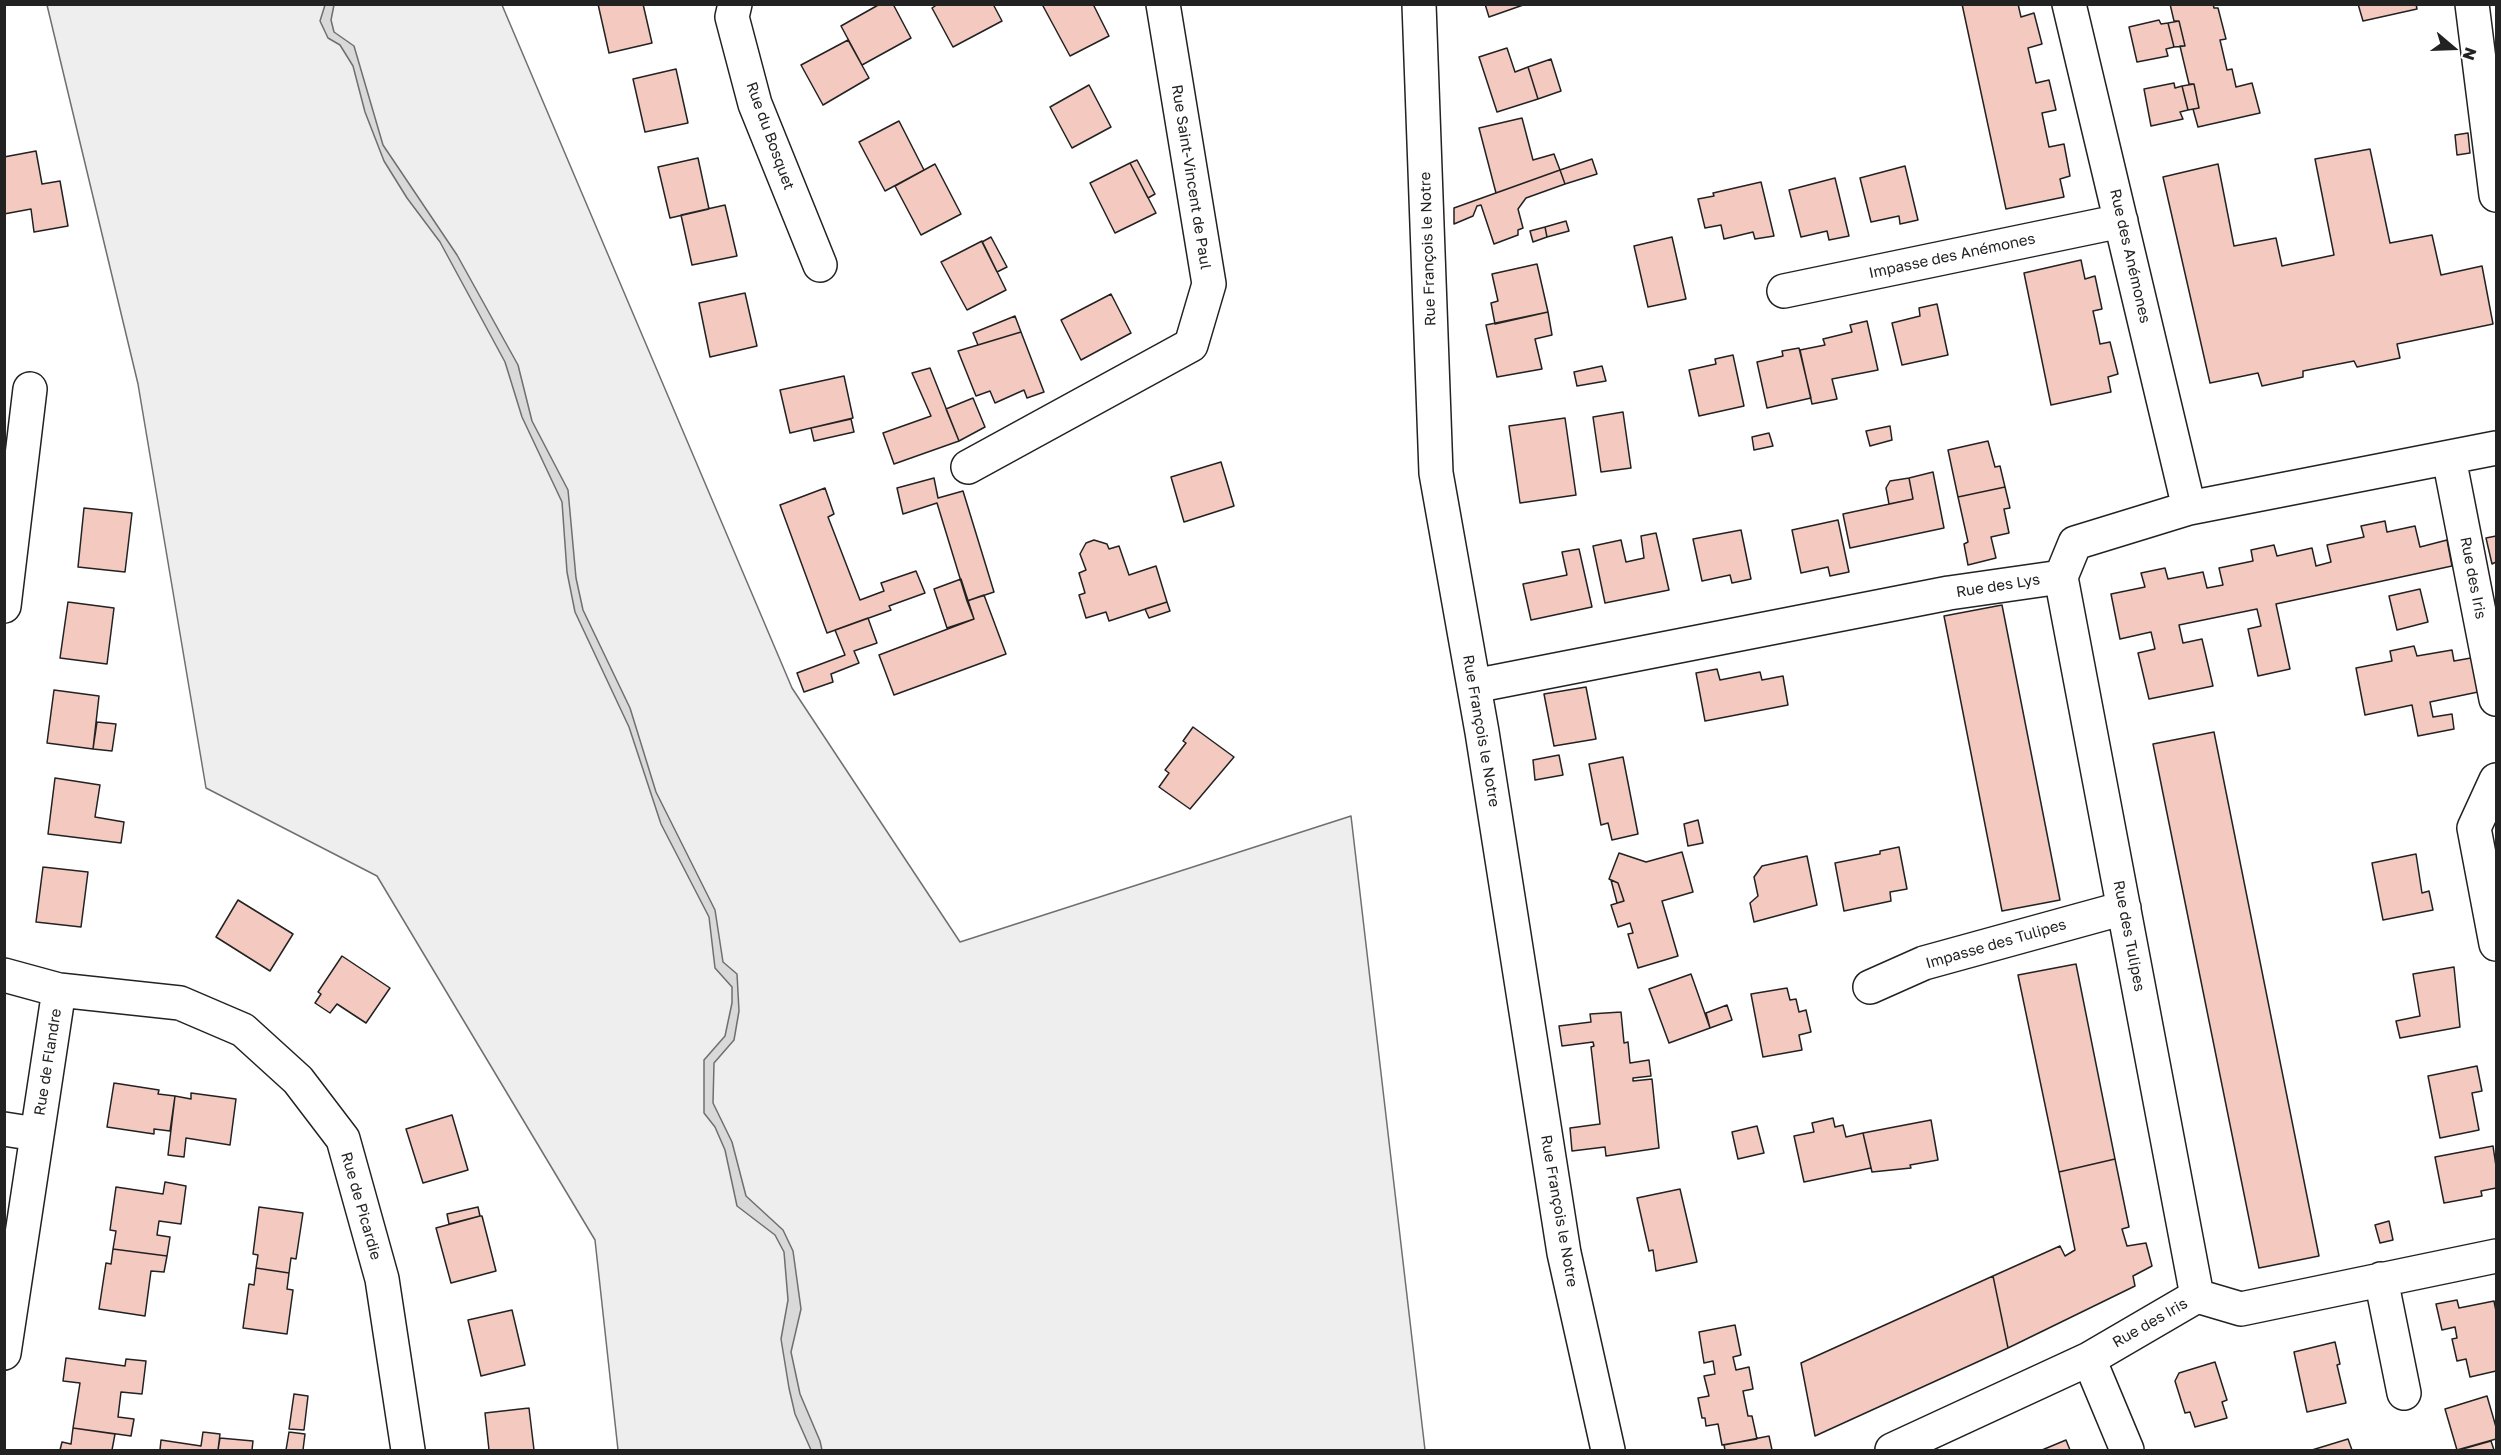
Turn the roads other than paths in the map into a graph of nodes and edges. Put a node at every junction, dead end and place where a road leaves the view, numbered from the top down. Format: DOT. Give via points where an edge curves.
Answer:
graph roads {
  1 [pos="735,4"];
  2 [pos="1163,4"];
  3 [pos="1419,4"];
  4 [pos="2069,4"];
  5 [pos="2472,4"];
  6 [pos="2496,195"];
  7 [pos="2121,221"];
  8 [pos="820,265"];
  9 [pos="1784,291"];
  10 [pos="30,389"];
  11 [pos="2496,448"];
  12 [pos="2449,458"];
  13 [pos="968,467"];
  14 [pos="2189,508"];
  15 [pos="2061,577"];
  16 [pos="4,606"];
  17 [pos="1474,686"];
  18 [pos="2496,699"];
  19 [pos="2496,780"];
  20 [pos="2489,869"];
  21 [pos="2124,908"];
  22 [pos="2496,944"];
  23 [pos="4,975"];
  24 [pos="1870,987"];
  25 [pos="59,990"];
  26 [pos="4,1129"];
  27 [pos="36,1134"];
  28 [pos="2496,1257"];
  29 [pos="2381,1279"];
  30 [pos="2197,1296"];
  31 [pos="4,1353"];
  32 [pos="2089,1359"];
  33 [pos="2404,1393"];
  34 [pos="408,1450"];
  35 [pos="1608,1450"];
  36 [pos="1892,1450"];
  37 [pos="2127,1450"];
  1 -- 8 [label="street, Rue du Bosquet" via="732,17 755,104"];
  2 -- 13 [label="street, Rue Saint-Vincent de Paul" via="1209,284 1191,345"];
  3 -- 17 [label="street, Rue François le Notre" via="1436,473"];
  4 -- 7 [label="street, Rue des Anémones"];
  5 -- 6 [label="street"];
  7 -- 9 [label="street, Impasse des Anémones"];
  7 -- 14 [label="street, Rue des Anémones"];
  10 -- 16 [label="street"];
  11 -- 12 [label="street, Rue des Lys"];
  12 -- 14 [label="street, Rue des Lys"];
  12 -- 18 [label="street, Rue des Iris"];
  14 -- 15 [label="street, Rue des Lys" via="2075,543"];
  15 -- 17 [label="street, Rue des Lys" via="1938,596"];
  15 -- 21 [label="street, Rue des Tulipes"];
  17 -- 35 [label="street, Rue François le Notre" via="1564,1253"];
  19 -- 20 [label="street" via="2474,828"];
  20 -- 22 [label="street"];
  21 -- 24 [label="street, Impasse des Tulipes" via="1924,963"];
  21 -- 30 [label="street, Rue des Tulipes"];
  23 -- 25 [label="street, Rue de Picardie"];
  25 -- 27 [label="street, Rue de Flandre"];
  25 -- 34 [label="street, Rue de Picardie" via="180,1003 243,1030 298,1080 343,1139 382,1279"];
  26 -- 27 [label="street, Rue de Flandre"];
  27 -- 31 [label="street, Rue de Flandre"];
  28 -- 29 [label="street, Rue des Iris"];
  29 -- 30 [label="street, Rue des Iris" via="2241,1309"];
  29 -- 33 [label="street"];
  30 -- 32 [label="street, Rue des Iris"];
  32 -- 36 [label="street, Rue des Iris"];
  32 -- 37 [label="street"];
}
